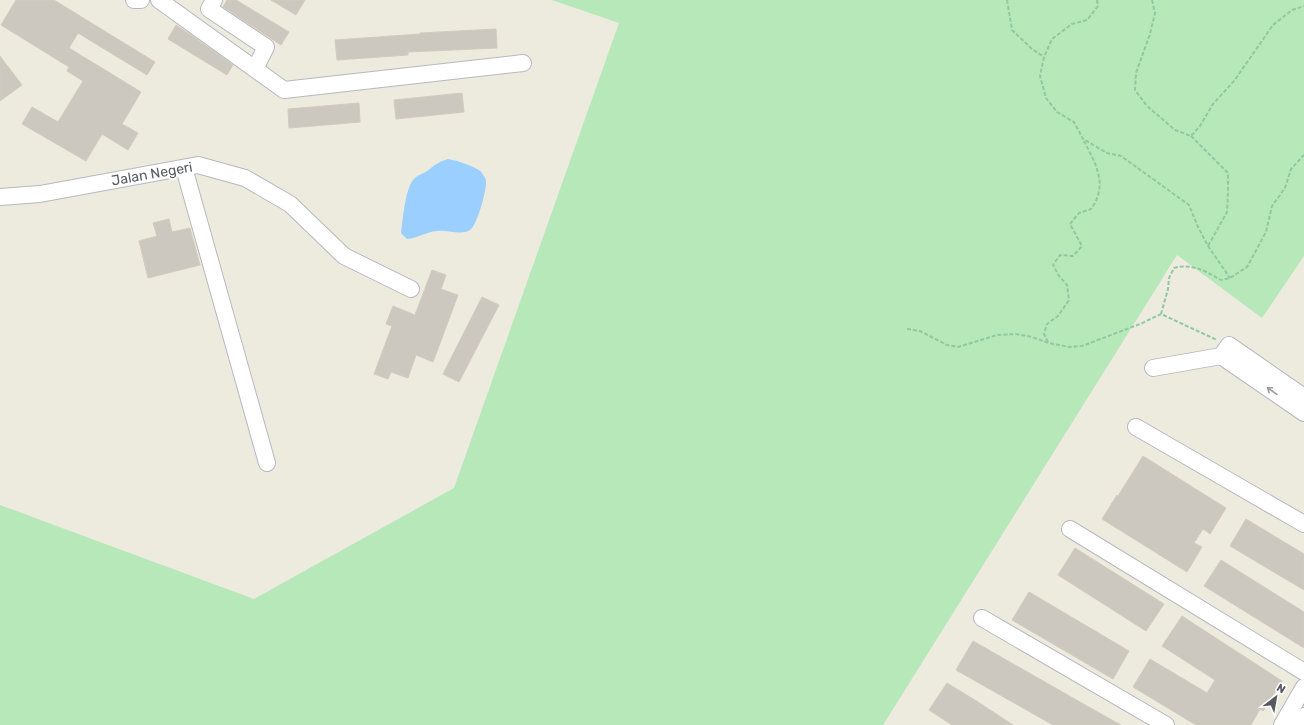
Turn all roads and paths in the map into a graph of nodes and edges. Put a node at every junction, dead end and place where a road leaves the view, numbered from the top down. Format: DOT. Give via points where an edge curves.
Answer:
graph roads {
  1 [pos="134,0"];
  2 [pos="141,0"];
  3 [pos="160,0"];
  4 [pos="214,0"];
  5 [pos="1007,0"];
  6 [pos="1097,0"];
  7 [pos="1152,0"];
  8 [pos="1304,6"];
  9 [pos="1044,57"];
  10 [pos="522,63"];
  11 [pos="255,68"];
  12 [pos="1191,136"];
  13 [pos="1083,139"];
  14 [pos="1304,155"];
  15 [pos="184,168"];
  16 [pos="0,197"];
  17 [pos="1208,246"];
  18 [pos="1230,278"];
  19 [pos="411,289"];
  20 [pos="1161,314"];
  21 [pos="907,329"];
  22 [pos="1049,343"];
  23 [pos="1225,350"];
  24 [pos="1153,368"];
  25 [pos="1304,397"];
  26 [pos="1304,413"];
  27 [pos="1136,427"];
  28 [pos="267,463"];
  29 [pos="1304,524"];
  30 [pos="1070,529"];
  31 [pos="982,618"];
  32 [pos="1304,672"];
  33 [pos="1304,687"];
  34 [pos="1304,716"];
  35 [pos="1166,725"];
  36 [pos="1282,725"];
  37 [pos="1298,725"];
  1 -- 2 [label="street"];
  3 -- 11 [label="street"];
  4 -- 11 [label="street" via="209,9 266,47"];
  5 -- 9 [label="path" via="1012,30"];
  6 -- 9 [label="path" via="1098,6 1087,20 1072,24 1052,39"];
  7 -- 12 [label="path" via="1155,13 1136,73 1135,90 1147,106 1175,130"];
  8 -- 12 [label="path" via="1292,10 1273,25 1234,82 1213,104"];
  9 -- 13 [label="path" via="1040,76 1046,98 1057,112 1074,122"];
  10 -- 11 [label="street" via="284,90"];
  12 -- 17 [label="path" via="1228,172 1227,212"];
  13 -- 17 [label="path" via="1107,153 1121,156 1189,205"];
  13 -- 22 [label="path" via="1100,180 1097,198 1091,209 1079,213 1070,224 1082,246 1073,256 1060,255 1053,265 1067,285 1068,300 1058,316 1047,324 1044,334"];
  14 -- 18 [label="path" via="1291,169 1285,188 1272,206 1266,232 1246,267"];
  15 -- 16 [label="street, Jalan Negeri" via="40,194"];
  15 -- 19 [label="street, Jalan Negeri" via="198,165 245,178 290,204 344,256"];
  15 -- 28 [label="street"];
  17 -- 18 [label="path"];
  18 -- 20 [label="path" via="1220,280 1203,270 1183,266 1174,268 1169,278"];
  20 -- 22 [label="path" via="1082,346 1068,347"];
  20 -- 23 [label="path"];
  21 -- 22 [label="path" via="920,331 958,348 997,335 1016,334"];
  23 -- 24 [label="street"];
  23 -- 25 [label="street"];
  26 -- 23 [label="street, one-way"];
  27 -- 29 [label="street"];
  30 -- 32 [label="street"];
  31 -- 35 [label="street"];
  33 -- 36 [label="street"];
  34 -- 37 [label="street"];
}
